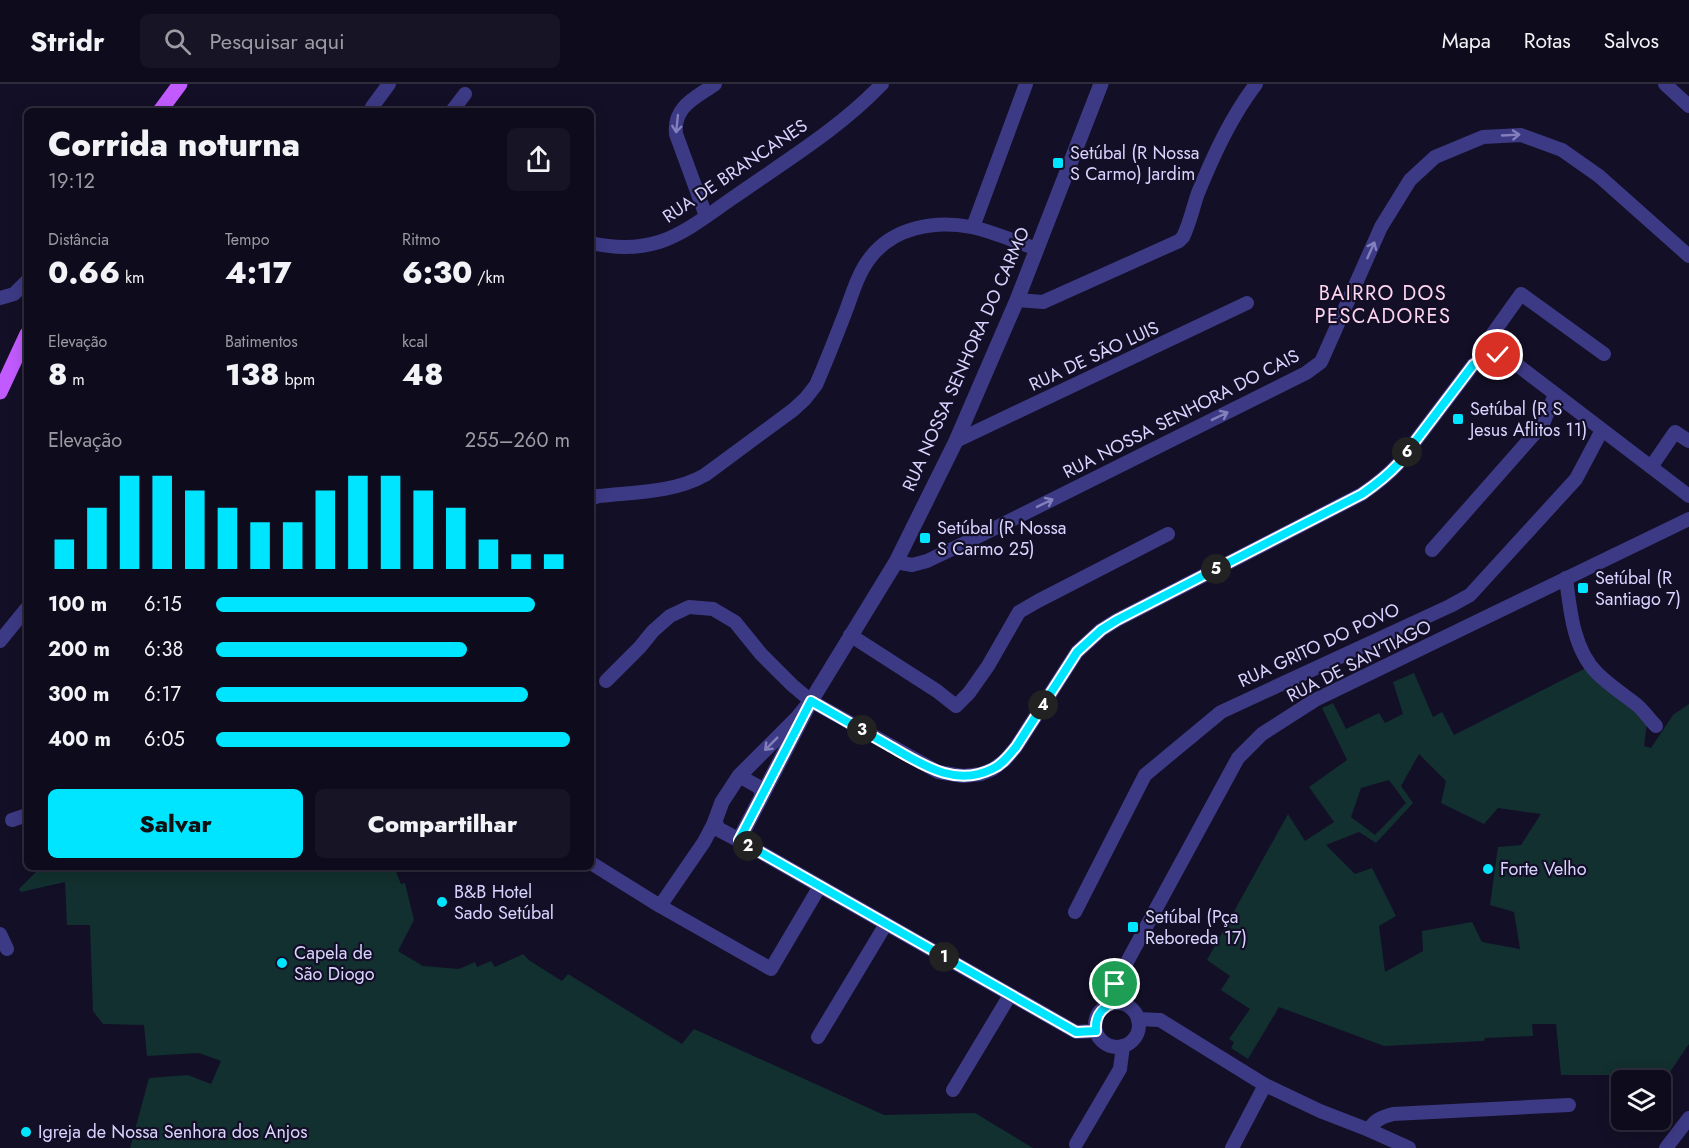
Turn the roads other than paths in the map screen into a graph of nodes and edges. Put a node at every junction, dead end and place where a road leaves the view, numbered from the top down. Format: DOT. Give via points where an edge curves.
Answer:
graph roads {
  1 [pos="180,84"];
  2 [pos="389,84"];
  3 [pos="715,84"];
  4 [pos="882,84"];
  5 [pos="1026,84"];
  6 [pos="1101,84"];
  7 [pos="1256,84"];
  8 [pos="1665,84"];
  9 [pos="465,94"];
  10 [pos="1689,106"];
  11 [pos="162,108"];
  12 [pos="372,108"];
  13 [pos="454,108"];
  14 [pos="706,216"];
  15 [pos="973,227"];
  16 [pos="594,244"];
  17 [pos="1036,249"];
  18 [pos="1689,256"];
  19 [pos="24,284"];
  20 [pos="0,298"];
  21 [pos="1017,300"];
  22 [pos="1247,303"];
  23 [pos="24,340"];
  24 [pos="1604,354"];
  25 [pos="1486,356"];
  26 [pos="0,392"];
  27 [pos="1555,394"];
  28 [pos="1602,430"];
  29 [pos="956,441"];
  30 [pos="1689,441"];
  31 [pos="1651,467"];
  32 [pos="1687,490"];
  33 [pos="594,498"];
  34 [pos="1689,519"];
  35 [pos="1168,534"];
  36 [pos="1431,550"];
  37 [pos="896,562"];
  38 [pos="1566,578"];
  39 [pos="24,612"];
  40 [pos="850,635"];
  41 [pos="0,641"];
  42 [pos="606,681"];
  43 [pos="811,701"];
  44 [pos="1656,726"];
  45 [pos="739,776"];
  46 [pos="762,795"];
  47 [pos="24,816"];
  48 [pos="12,820"];
  49 [pos="726,832"];
  50 [pos="594,865"];
  51 [pos="820,886"];
  52 [pos="660,906"];
  53 [pos="1075,912"];
  54 [pos="886,924"];
  55 [pos="0,933"];
  56 [pos="7,949"];
  57 [pos="1010,995"];
  58 [pos="1111,1004"];
  59 [pos="1138,1019"];
  60 [pos="1096,1031"];
  61 [pos="818,1037"];
  62 [pos="1123,1046"];
  63 [pos="1265,1085"];
  64 [pos="953,1090"];
  65 [pos="1569,1105"];
  66 [pos="1689,1118"];
  67 [pos="1369,1130"];
  68 [pos="1076,1144"];
  69 [pos="1671,1145"];
  70 [pos="1232,1148"];
  71 [pos="1409,1148"];
  1 -- 11 [label="main road"];
  2 -- 12 [label="street"];
  3 -- 14 [label="street, one-way" via="680,110 675,126"];
  4 -- 14 [label="street, RUA DE BRANCANES" via="866,101 794,156"];
  5 -- 15 [label="street"];
  6 -- 17 [label="street, RUA NOSSA SENHORA DO CARMO"];
  7 -- 21 [label="street" via="1227,129 1179,241 1043,302"];
  8 -- 10 [label="street"];
  9 -- 13 [label="street"];
  14 -- 16 [label="street, RUA DE BRANCANES" via="659,242 615,248"];
  15 -- 17 [label="street"];
  15 -- 33 [label="street" via="921,227 904,232 878,249 857,282 816,385 793,410 705,475 679,486"];
  17 -- 21 [label="street, RUA NOSSA SENHORA DO CARMO"];
  37 -- 18 [label="street, RUA NOSSA SENHORA DO CAIS, one-way" via="912,565 927,561 1321,363 1381,227 1410,180 1435,157 1483,137 1521,135 1562,150 1599,176"];
  19 -- 20 [label="street" via="14,294"];
  21 -- 29 [label="street, RUA NOSSA SENHORA DO CARMO"];
  22 -- 29 [label="street, RUA DE SÃO LUIS"];
  23 -- 26 [label="main road"];
  24 -- 25 [label="street" via="1521,294 1491,336"];
  25 -- 27 [label="street" via="1505,357"];
  25 -- 43 [label="street" via="1468,370 1398,464 1375,485 1101,630 1077,652 1016,747 993,769 963,776 938,772"];
  27 -- 28 [label="street"];
  27 -- 36 [label="street" via="1544,424"];
  28 -- 31 [label="street"];
  28 -- 53 [label="street, RUA GRITO DO POVO" via="1576,478 1470,595 1221,712 1145,775"];
  29 -- 37 [label="street, RUA NOSSA SENHORA DO CARMO"];
  30 -- 31 [label="street" via="1675,432"];
  31 -- 32 [label="street"];
  34 -- 38 [label="street, RUA DE SAN'TIAGO"];
  35 -- 40 [label="street" via="1019,612 988,666 956,706"];
  37 -- 40 [label="street, RUA NOSSA SENHORA DO CARMO"];
  38 -- 44 [label="street" via="1577,638 1585,655 1596,672"];
  38 -- 58 [label="street, RUA DE SAN'TIAGO" via="1315,700 1262,734 1238,758 1115,984"];
  39 -- 41 [label="street"];
  40 -- 43 [label="street, RUA NOSSA SENHORA DO CARMO"];
  42 -- 43 [label="street" via="670,616 689,608 713,609 735,622 761,654"];
  43 -- 45 [label="street, one-way"];
  43 -- 46 [label="street"];
  45 -- 46 [label="street" via="759,787"];
  45 -- 49 [label="street" via="722,802"];
  46 -- 49 [label="street"];
  47 -- 48 [label="street"];
  49 -- 51 [label="street"];
  49 -- 52 [label="street" via="704,842"];
  50 -- 52 [label="street"];
  51 -- 52 [label="street" via="771,969"];
  51 -- 54 [label="street"];
  54 -- 57 [label="street"];
  54 -- 61 [label="street"];
  55 -- 56 [label="street"];
  57 -- 60 [label="street" via="1076,1032"];
  57 -- 64 [label="street"];
  58 -- 59 [label="street" via="1124,1004"];
  58 -- 60 [label="street" via="1098,1014"];
  59 -- 62 [label="street" via="1137,1036"];
  59 -- 63 [label="street" via="1160,1020"];
  60 -- 62 [label="street" via="1106,1044"];
  62 -- 68 [label="street" via="1120,1070"];
  63 -- 67 [label="street"];
  63 -- 70 [label="street"];
  65 -- 67 [label="street" via="1393,1114 1372,1123"];
  66 -- 69 [label="street"];
  67 -- 71 [label="street"];
}
